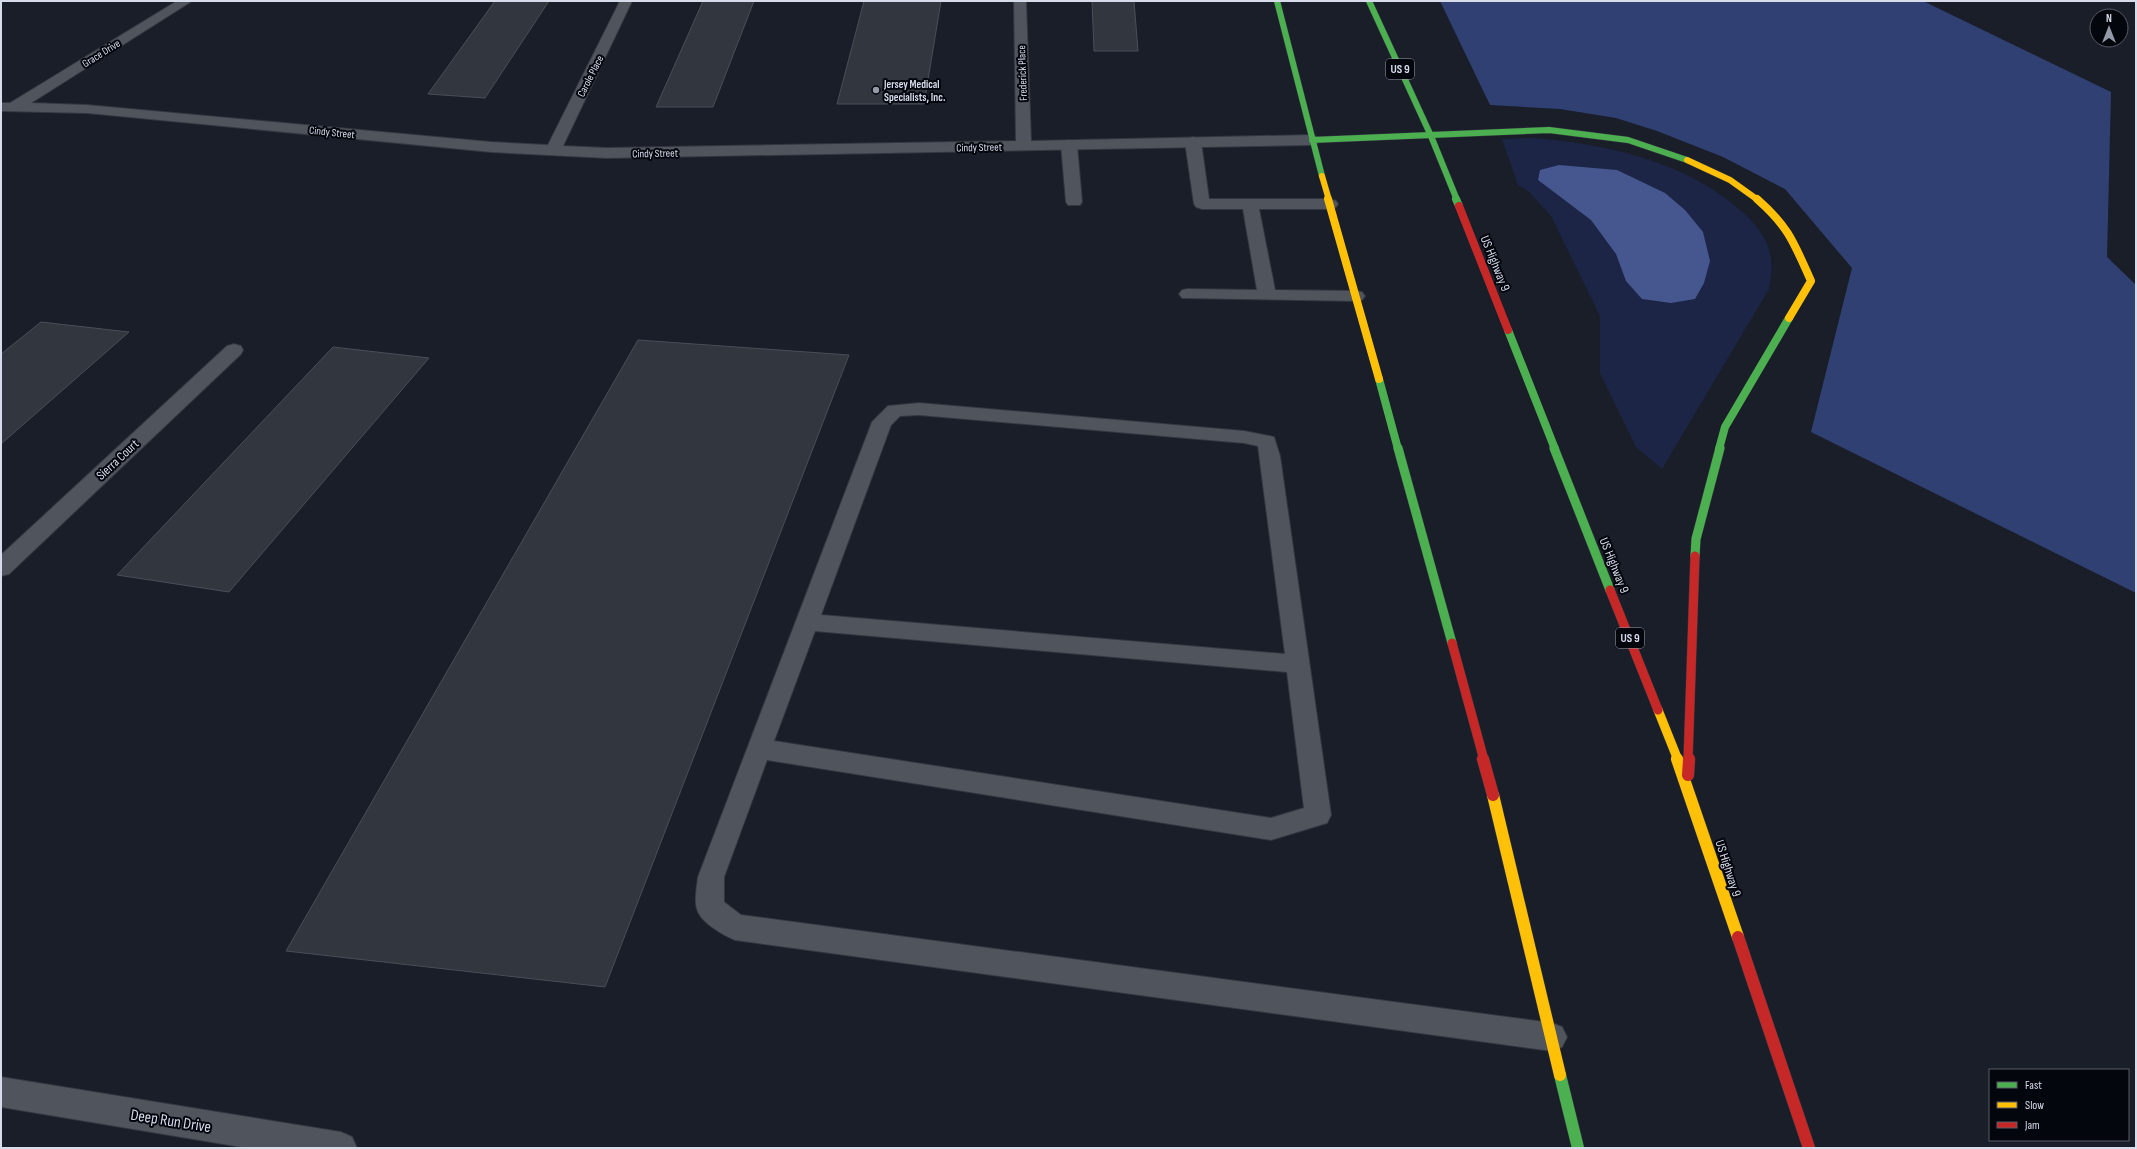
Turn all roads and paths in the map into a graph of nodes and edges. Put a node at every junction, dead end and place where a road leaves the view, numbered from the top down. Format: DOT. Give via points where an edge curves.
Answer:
graph roads {
  1 [pos="186,1"];
  2 [pos="626,1"];
  3 [pos="1020,1"];
  4 [pos="1277,1"];
  5 [pos="1369,1"];
  6 [pos="8,106"];
  7 [pos="1431,136"];
  8 [pos="1312,140"];
  9 [pos="1193,142"];
  10 [pos="1069,145"];
  11 [pos="1024,146"];
  12 [pos="553,151"];
  13 [pos="1074,202"];
  14 [pos="1250,204"];
  15 [pos="1330,204"];
  16 [pos="1188,294"];
  17 [pos="1266,295"];
  18 [pos="1356,296"];
  19 [pos="234,350"];
  20 [pos="1,568"];
  21 [pos="807,622"];
  22 [pos="1298,664"];
  23 [pos="759,749"];
  24 [pos="1687,784"];
  25 [pos="1552,1037"];
  26 [pos="1,1092"];
  27 [pos="341,1148"];
  28 [pos="1578,1148"];
  29 [pos="1809,1148"];
  1 -- 6 [label="street, Grace Drive"];
  2 -- 12 [label="street, Carole Place"];
  3 -- 11 [label="street, Frederick Place"];
  4 -- 8 [label="highway"];
  5 -- 7 [label="highway, US Highway 9 / US 9"];
  6 -- 12 [label="street, Cindy Street" via="94,109 437,143"];
  7 -- 8 [label="highway"];
  7 -- 24 [label="highway, US Highway 9 / US 9"];
  7 -- 24 [label="highway" via="1549,130 1628,140 1707,167 1759,199 1790,234 1811,281 1725,427 1696,539"];
  8 -- 9 [label="street, Cindy Street"];
  8 -- 15 [label="highway"];
  9 -- 10 [label="street, Cindy Street"];
  9 -- 14 [label="street" via="1202,204"];
  10 -- 11 [label="street, Cindy Street"];
  10 -- 13 [label="street"];
  11 -- 12 [label="street, Cindy Street" via="647,153"];
  14 -- 15 [label="street"];
  14 -- 17 [label="street"];
  15 -- 18 [label="highway"];
  16 -- 17 [label="street"];
  17 -- 18 [label="street"];
  18 -- 25 [label="highway" via="1480,742"];
  19 -- 20 [label="street, Sierra Court"];
  21 -- 22 [label="street"];
  21 -- 22 [label="street" via="882,422 895,410 919,409 1244,437 1267,442"];
  21 -- 23 [label="street"];
  22 -- 23 [label="street" via="1318,815 1271,829"];
  23 -- 25 [label="street" via="711,877 710,908 736,928"];
  24 -- 29 [label="highway, US Highway 9 / US 9"];
  25 -- 28 [label="highway"];
  26 -- 27 [label="street, Deep Run Drive"];
}
